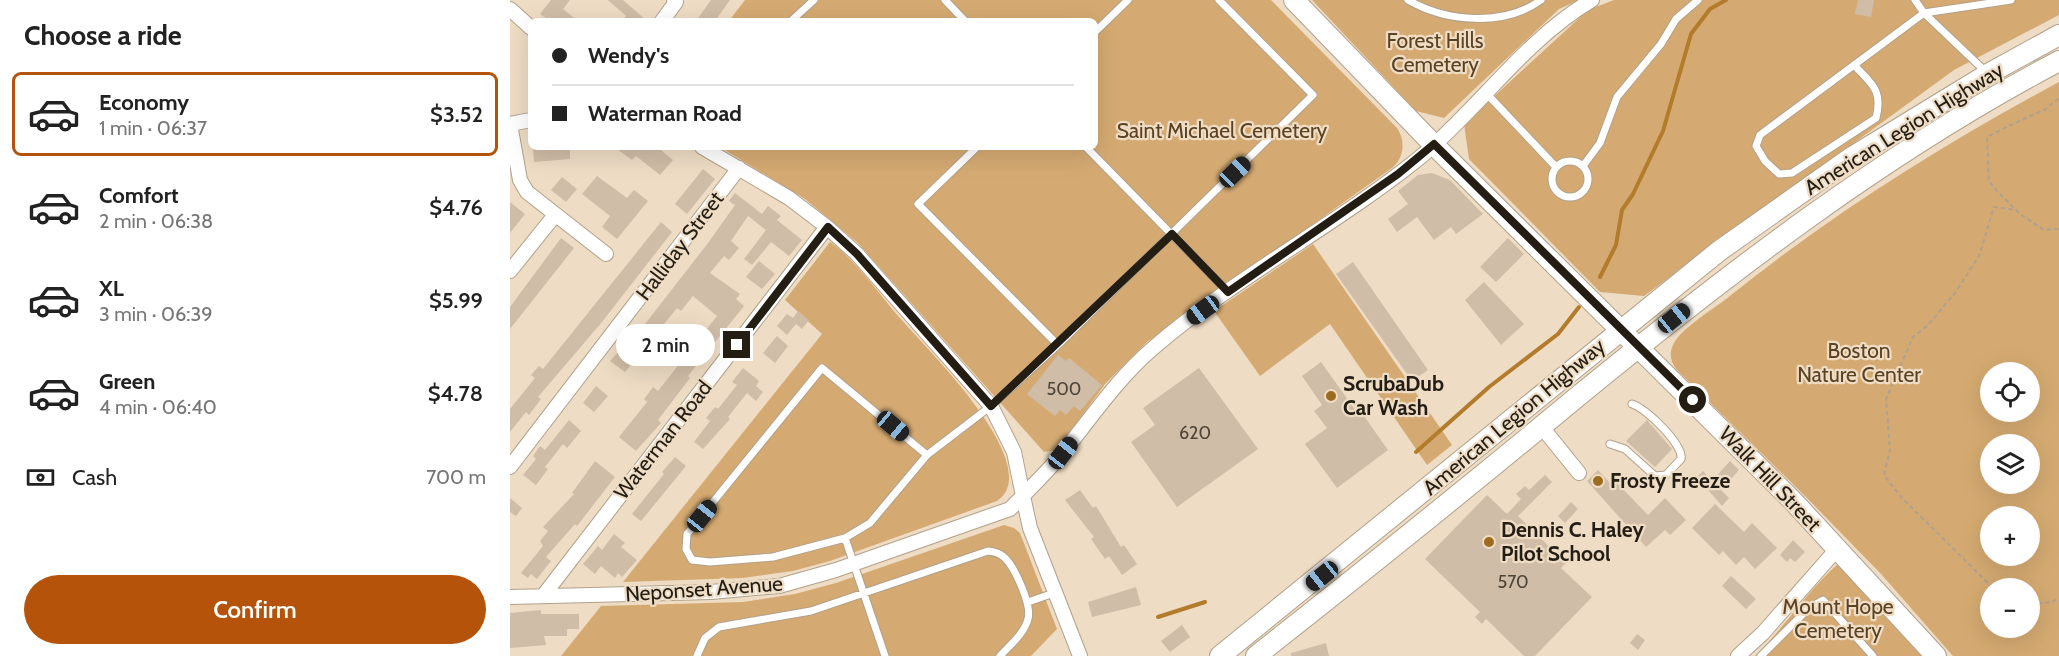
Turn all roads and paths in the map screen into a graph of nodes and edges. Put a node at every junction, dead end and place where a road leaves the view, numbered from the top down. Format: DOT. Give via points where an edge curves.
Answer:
graph roads {
  1 [pos="814,0"];
  2 [pos="945,0"];
  3 [pos="1128,0"];
  4 [pos="1219,0"];
  5 [pos="1294,0"];
  6 [pos="1408,0"];
  7 [pos="1541,0"];
  8 [pos="1592,0"];
  9 [pos="1698,0"];
  10 [pos="1915,0"];
  11 [pos="2011,0"];
  12 [pos="676,1"];
  13 [pos="511,12"];
  14 [pos="1924,13"];
  15 [pos="665,18"];
  16 [pos="794,18"];
  17 [pos="962,18"];
  18 [pos="528,26"];
  19 [pos="1098,29"];
  20 [pos="2059,35"];
  21 [pos="2059,61"];
  22 [pos="1854,65"];
  23 [pos="1988,74"];
  24 [pos="1487,94"];
  25 [pos="2059,99"];
  26 [pos="528,121"];
  27 [pos="510,124"];
  28 [pos="1434,144"];
  29 [pos="707,150"];
  30 [pos="974,150"];
  31 [pos="1089,150"];
  32 [pos="1583,166"];
  33 [pos="1556,167"];
  34 [pos="739,168"];
  35 [pos="2016,210"];
  36 [pos="555,215"];
  37 [pos="828,227"];
  38 [pos="2059,229"];
  39 [pos="1172,234"];
  40 [pos="606,254"];
  41 [pos="510,272"];
  42 [pos="1228,292"];
  43 [pos="1620,329"];
  44 [pos="1058,345"];
  45 [pos="1637,347"];
  46 [pos="1632,404"];
  47 [pos="991,406"];
  48 [pos="1541,426"];
  49 [pos="1610,444"];
  50 [pos="927,455"];
  51 [pos="510,466"];
  52 [pos="1579,473"];
  53 [pos="1023,496"];
  54 [pos="845,538"];
  55 [pos="1837,549"];
  56 [pos="855,564"];
  57 [pos="1983,578"];
  58 [pos="1054,594"];
  59 [pos="864,595"];
  60 [pos="543,596"];
  61 [pos="510,597"];
  62 [pos="2059,598"];
  63 [pos="1028,602"];
  64 [pos="2040,603"];
  65 [pos="697,656"];
  66 [pos="885,656"];
  67 [pos="1000,656"];
  68 [pos="1080,656"];
  69 [pos="1220,656"];
  70 [pos="1256,656"];
  71 [pos="1738,656"];
  72 [pos="1761,656"];
  73 [pos="1873,656"];
  74 [pos="1936,656"];
  1 -- 16 [label="lane"];
  2 -- 17 [label="lane"];
  3 -- 19 [label="lane"];
  4 -- 39 [label="lane" via="1314,95"];
  5 -- 28 [label="main road, Walk Hill Street"];
  6 -- 7 [label="lane" via="1447,15 1480,18 1506,16"];
  8 -- 24 [label="street, Neponset Avenue" via="1570,13 1518,58"];
  9 -- 32 [label="lane" via="1676,19 1661,44 1617,97 1600,143"];
  10 -- 14 [label="lane"];
  11 -- 14 [label="lane"];
  12 -- 15 [label="street"];
  13 -- 18 [label="street"];
  14 -- 22 [label="lane"];
  14 -- 23 [label="lane"];
  20 -- 23 [label="main road, American Legion Highway"];
  21 -- 45 [label="main road, American Legion Highway" via="1960,116 1883,165 1762,250"];
  22 -- 22 [label="lane" via="1760,135 1756,146 1779,174 1792,173 1876,118 1880,101 1875,87"];
  23 -- 43 [label="main road, American Legion Highway" via="1852,158 1719,251"];
  24 -- 28 [label="street, Neponset Avenue"];
  24 -- 33 [label="lane"];
  25 -- 35 [label="path" via="2045,110 1987,137 1989,181"];
  26 -- 27 [label="street"];
  27 -- 36 [label="street" via="523,187"];
  28 -- 42 [label="street, Neponset Avenue" via="1398,174"];
  28 -- 43 [label="main road, Walk Hill Street"];
  29 -- 34 [label="street"];
  30 -- 44 [label="lane" via="918,204"];
  31 -- 39 [label="lane"];
  32 -- 33 [label="lane" via="1569,161"];
  32 -- 33 [label="lane" via="1588,183 1584,191 1572,198 1561,196 1552,185"];
  34 -- 37 [label="street"];
  34 -- 51 [label="street, Halliday Street"];
  35 -- 38 [label="path" via="2044,230"];
  35 -- 57 [label="path" via="1994,207 1979,256 1948,301 1912,337 1886,399 1890,450 1884,475"];
  36 -- 40 [label="street"];
  36 -- 41 [label="street"];
  37 -- 47 [label="street" via="857,254"];
  37 -- 60 [label="street, Waterman Road"];
  39 -- 42 [label="lane"];
  39 -- 44 [label="lane"];
  42 -- 53 [label="street, Neponset Avenue" via="1132,366"];
  43 -- 45 [label="main road, Walk Hill Street"];
  43 -- 69 [label="main road, American Legion Highway"];
  44 -- 47 [label="lane"];
  45 -- 48 [label="main road, American Legion Highway"];
  45 -- 55 [label="main road, Walk Hill Street"];
  46 -- 49 [label="lane" via="1643,409 1678,444 1681,459 1666,475 1655,476 1625,449"];
  47 -- 50 [label="lane"];
  47 -- 53 [label="street" via="1014,452"];
  48 -- 52 [label="street"];
  48 -- 70 [label="main road, American Legion Highway"];
  50 -- 54 [label="lane" via="870,523"];
  50 -- 54 [label="lane" via="822,368 687,534 686,549 692,560 710,562 773,557"];
  53 -- 56 [label="street, Neponset Avenue" via="1010,509"];
  53 -- 58 [label="street"];
  54 -- 56 [label="lane"];
  55 -- 71 [label="street"];
  55 -- 74 [label="main road, Walk Hill Street"];
  56 -- 59 [label="lane"];
  56 -- 60 [label="street, Neponset Avenue" via="799,582 760,589"];
  58 -- 63 [label="lane"];
  58 -- 68 [label="street"];
  59 -- 63 [label="lane" via="988,551 1006,559"];
  59 -- 65 [label="lane" via="788,616 719,627 705,638"];
  59 -- 66 [label="lane"];
  60 -- 61 [label="street, Neponset Avenue"];
  62 -- 64 [label="path"];
  63 -- 67 [label="lane" via="1028,618 1020,635"];
  72 -- 73 [label="lane" via="1809,608 1823,600"];
}
